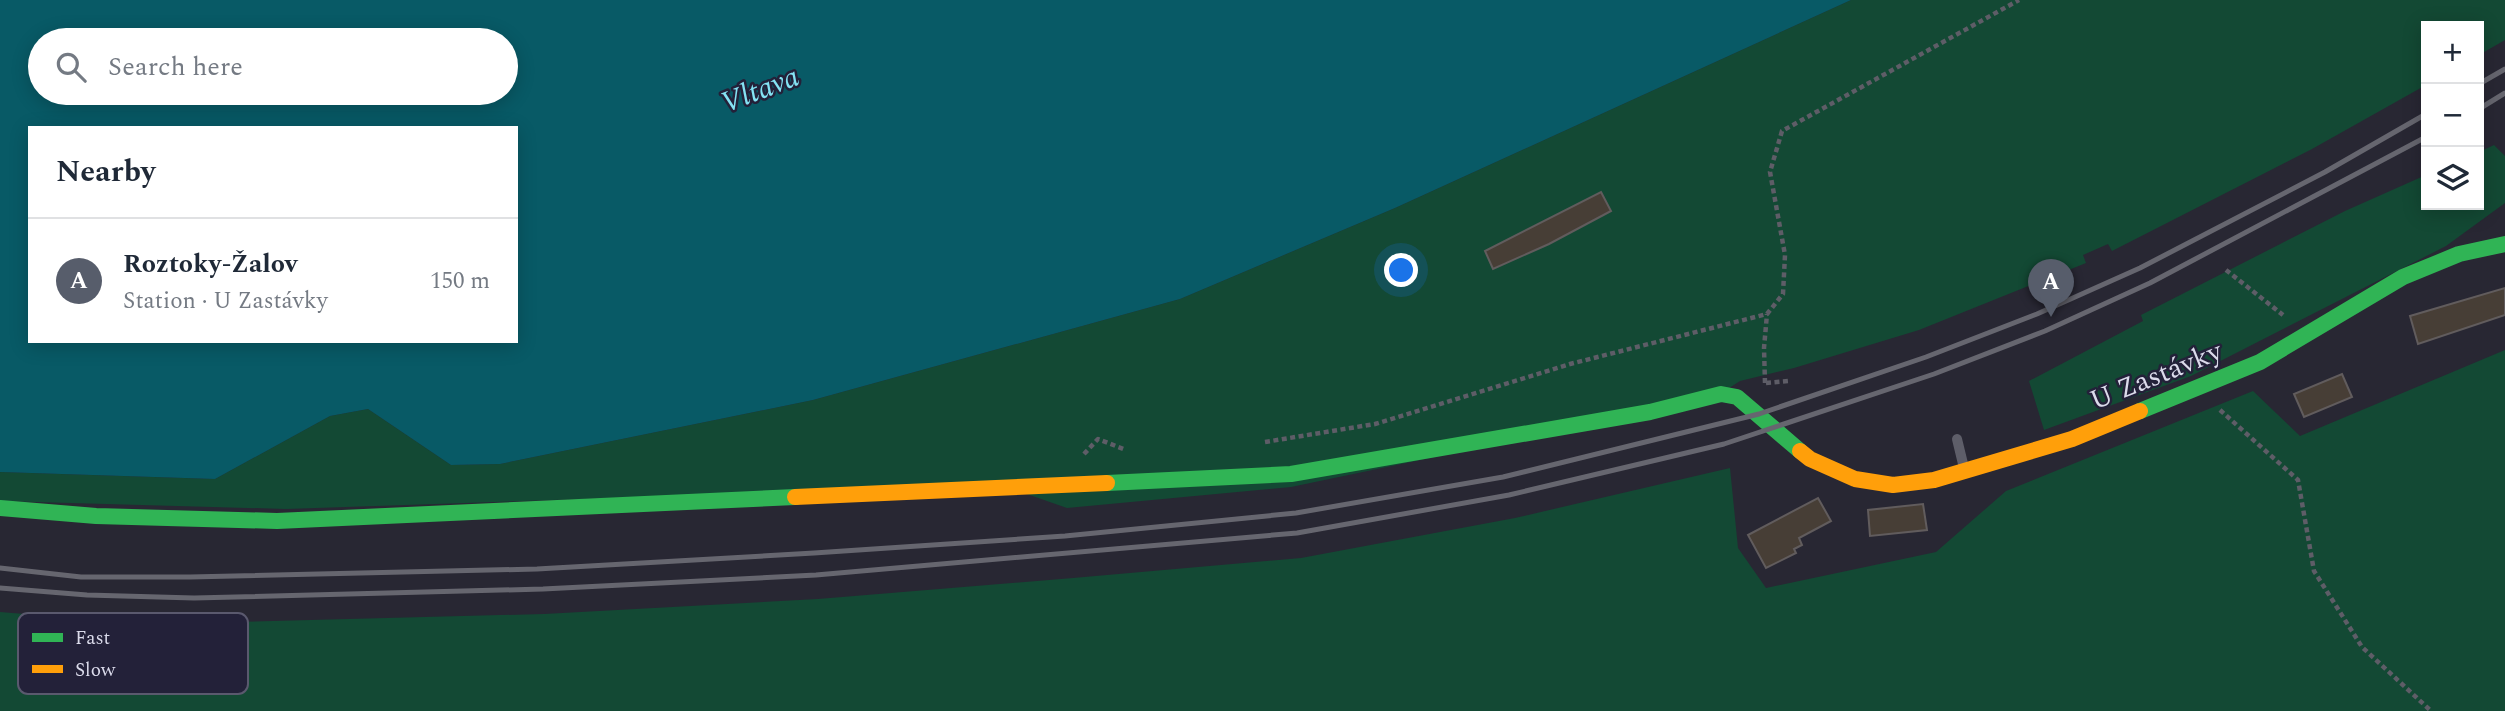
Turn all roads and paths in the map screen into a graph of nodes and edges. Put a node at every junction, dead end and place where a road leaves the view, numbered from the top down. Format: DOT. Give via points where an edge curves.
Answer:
graph roads {
  1 [pos="2020,0"];
  2 [pos="2505,244"];
  3 [pos="2226,270"];
  4 [pos="1767,314"];
  5 [pos="2307,334"];
  6 [pos="1765,383"];
  7 [pos="2196,388"];
  8 [pos="1958,439"];
  9 [pos="1258,443"];
  10 [pos="1131,452"];
  11 [pos="1964,471"];
  12 [pos="1089,484"];
  13 [pos="0,508"];
  14 [pos="2431,711"];
  1 -- 4 [label="path" via="1782,131 1770,172 1785,255 1783,294"];
  2 -- 5 [label="street, U Zastávky" via="2459,254 2403,277"];
  3 -- 5 [label="path"];
  4 -- 6 [label="path"];
  4 -- 9 [label="path" via="1570,364 1375,424"];
  5 -- 7 [label="street, U Zastávky" via="2260,362"];
  7 -- 11 [label="street, U Zastávky" via="2072,439"];
  7 -- 14 [label="path" via="2298,480 2314,571 2361,646"];
  8 -- 11 [label="lane"];
  10 -- 12 [label="path" via="1098,439 1081,456"];
  11 -- 12 [label="street, U Zastávky" via="1893,485 1855,479 1810,459 1737,397 1721,394 1650,412 1291,474"];
  12 -- 13 [label="street, U Zastávky" via="277,521"];
}
